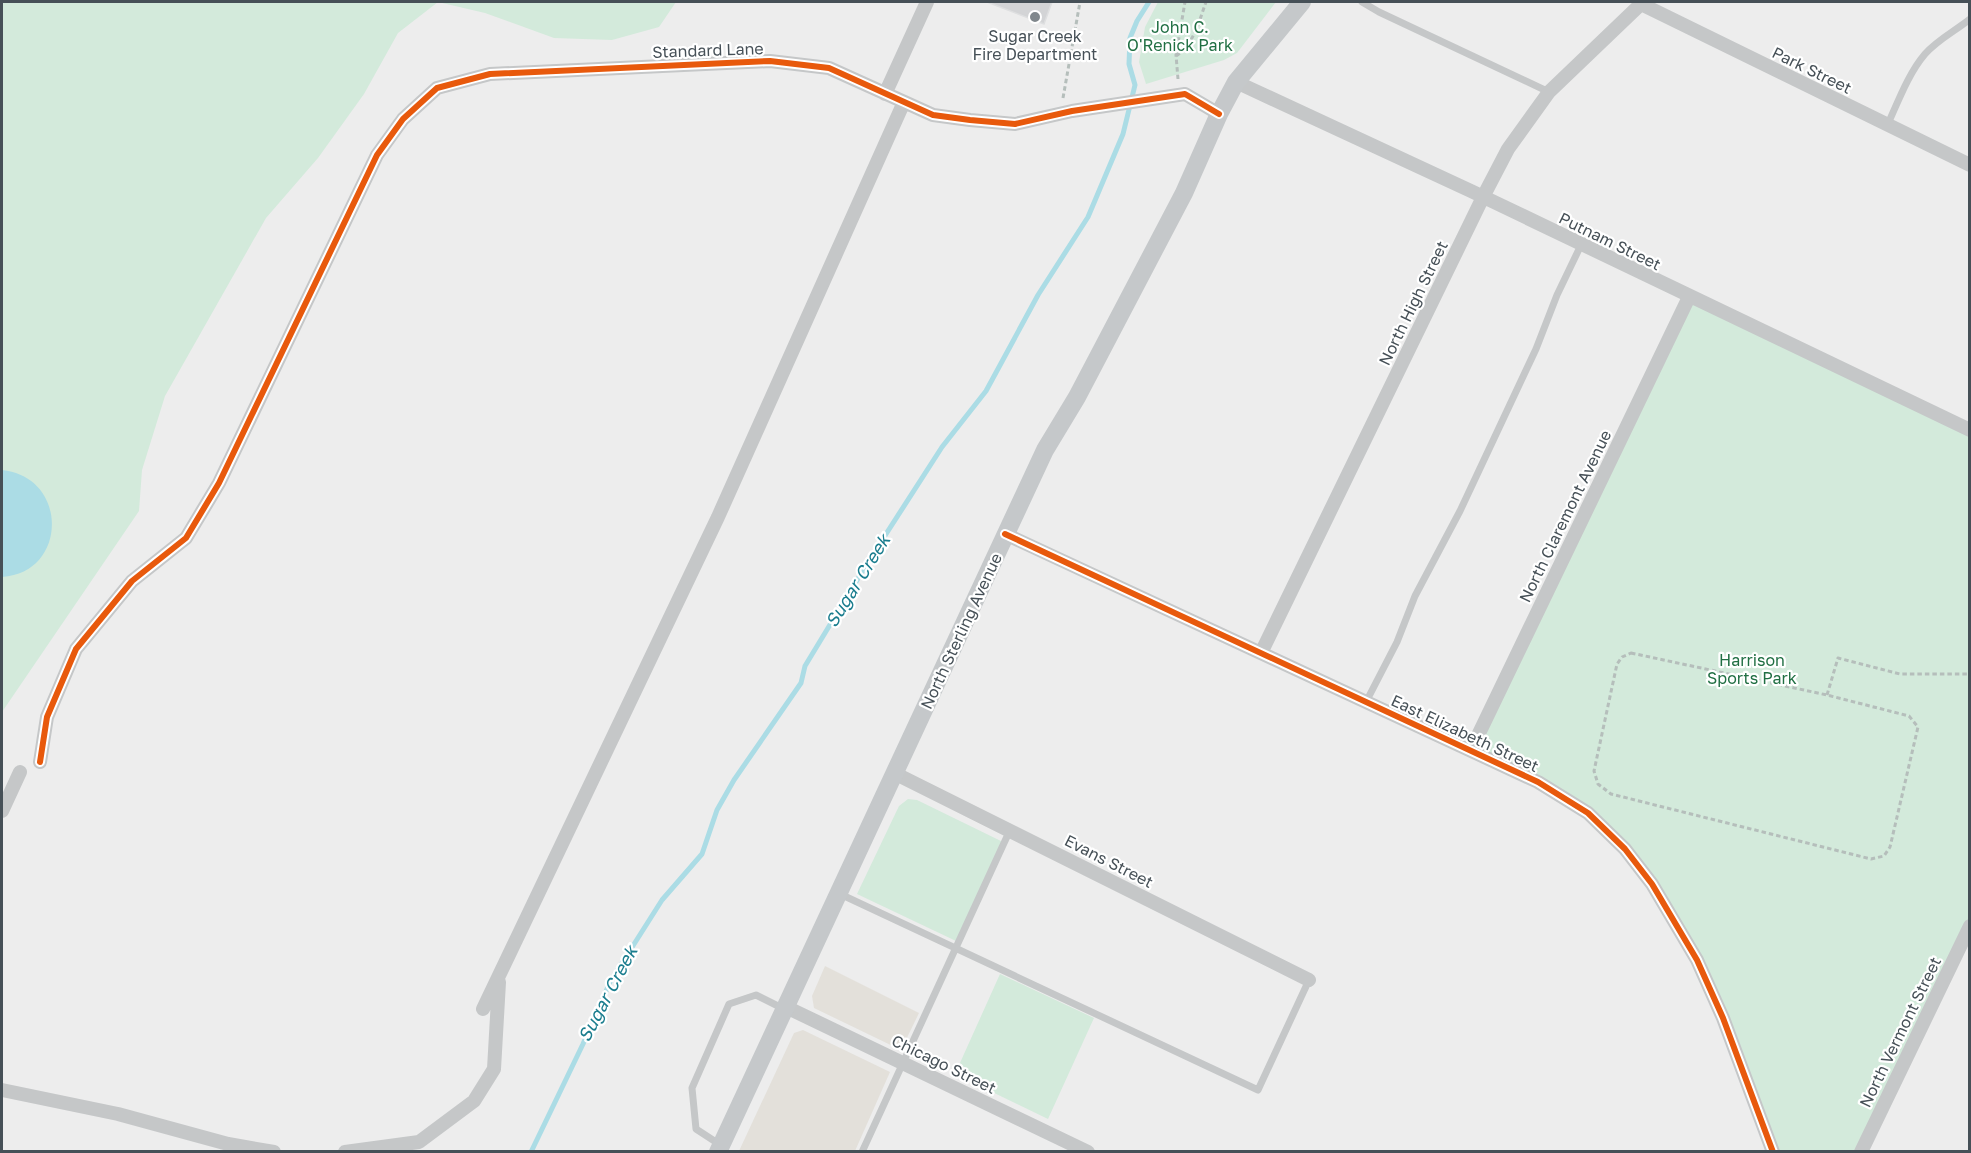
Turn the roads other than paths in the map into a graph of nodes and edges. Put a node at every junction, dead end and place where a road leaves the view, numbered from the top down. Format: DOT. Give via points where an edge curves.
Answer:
graph roads {
  1 [pos="927,2"];
  2 [pos="1302,2"];
  3 [pos="1362,2"];
  4 [pos="1642,3"];
  5 [pos="1970,19"];
  6 [pos="1236,82"];
  7 [pos="1549,92"];
  8 [pos="885,94"];
  9 [pos="904,102"];
  10 [pos="1219,114"];
  11 [pos="1887,126"];
  12 [pos="1970,165"];
  13 [pos="1483,197"];
  14 [pos="1581,245"];
  15 [pos="1689,297"];
  16 [pos="1970,430"];
  17 [pos="1005,534"];
  18 [pos="1262,653"];
  19 [pos="1366,702"];
  20 [pos="1471,750"];
  21 [pos="40,762"];
  22 [pos="20,772"];
  23 [pos="894,773"];
  24 [pos="2,811"];
  25 [pos="1010,830"];
  26 [pos="839,894"];
  27 [pos="1970,926"];
  28 [pos="956,948"];
  29 [pos="499,975"];
  30 [pos="1309,980"];
  31 [pos="785,1008"];
  32 [pos="483,1009"];
  33 [pos="903,1063"];
  34 [pos="2,1090"];
  35 [pos="720,1148"];
  36 [pos="274,1152"];
  37 [pos="345,1152"];
  38 [pos="862,1152"];
  39 [pos="1088,1152"];
  40 [pos="1773,1152"];
  41 [pos="1861,1152"];
  1 -- 8 [label="street"];
  2 -- 6 [label="main road, North Sterling Avenue"];
  3 -- 7 [label="lane"];
  4 -- 7 [label="street, North High Street"];
  4 -- 11 [label="street, Park Street"];
  5 -- 11 [label="lane" via="1923,56"];
  6 -- 10 [label="main road, North Sterling Avenue"];
  6 -- 13 [label="street, Putnam Street"];
  7 -- 13 [label="street, North High Street" via="1509,149"];
  8 -- 9 [label="street, Standard Lane"];
  8 -- 21 [label="street, Standard Lane" via="829,68 770,61 490,74 437,88 403,119 377,155 219,483 186,538 132,581 76,649 47,717"];
  9 -- 10 [label="street, Standard Lane" via="933,115 1015,124 1185,94"];
  9 -- 29 [label="street" via="718,517"];
  10 -- 17 [label="main road, North Sterling Avenue" via="1184,193 1045,450"];
  11 -- 12 [label="street, Park Street"];
  13 -- 14 [label="street, Putnam Street"];
  13 -- 18 [label="street, North High Street"];
  14 -- 15 [label="street, Putnam Street"];
  14 -- 19 [label="lane" via="1536,350"];
  15 -- 16 [label="street, Putnam Street"];
  15 -- 20 [label="street, North Claremont Avenue"];
  17 -- 18 [label="street, East Elizabeth Street"];
  17 -- 23 [label="main road, North Sterling Avenue"];
  18 -- 19 [label="street, East Elizabeth Street"];
  19 -- 20 [label="street, East Elizabeth Street"];
  20 -- 40 [label="street, East Elizabeth Street" via="1538,782 1588,813 1625,849 1652,884 1697,960"];
  22 -- 24 [label="street"];
  23 -- 25 [label="street, Evans Street"];
  23 -- 26 [label="main road, North Sterling Avenue"];
  25 -- 28 [label="lane"];
  25 -- 30 [label="street, Evans Street"];
  26 -- 28 [label="lane"];
  26 -- 31 [label="main road, North Sterling Avenue"];
  27 -- 41 [label="street, North Vermont Street"];
  28 -- 30 [label="lane" via="1258,1090"];
  28 -- 33 [label="lane"];
  29 -- 32 [label="street"];
  29 -- 37 [label="street" via="494,1069 474,1101 419,1142"];
  31 -- 33 [label="street, Chicago Street"];
  31 -- 35 [label="main road, North Sterling Avenue"];
  31 -- 35 [label="lane" via="756,995 729,1004 692,1088 696,1130"];
  33 -- 38 [label="lane"];
  33 -- 39 [label="street, Chicago Street"];
  34 -- 36 [label="street"];
}
